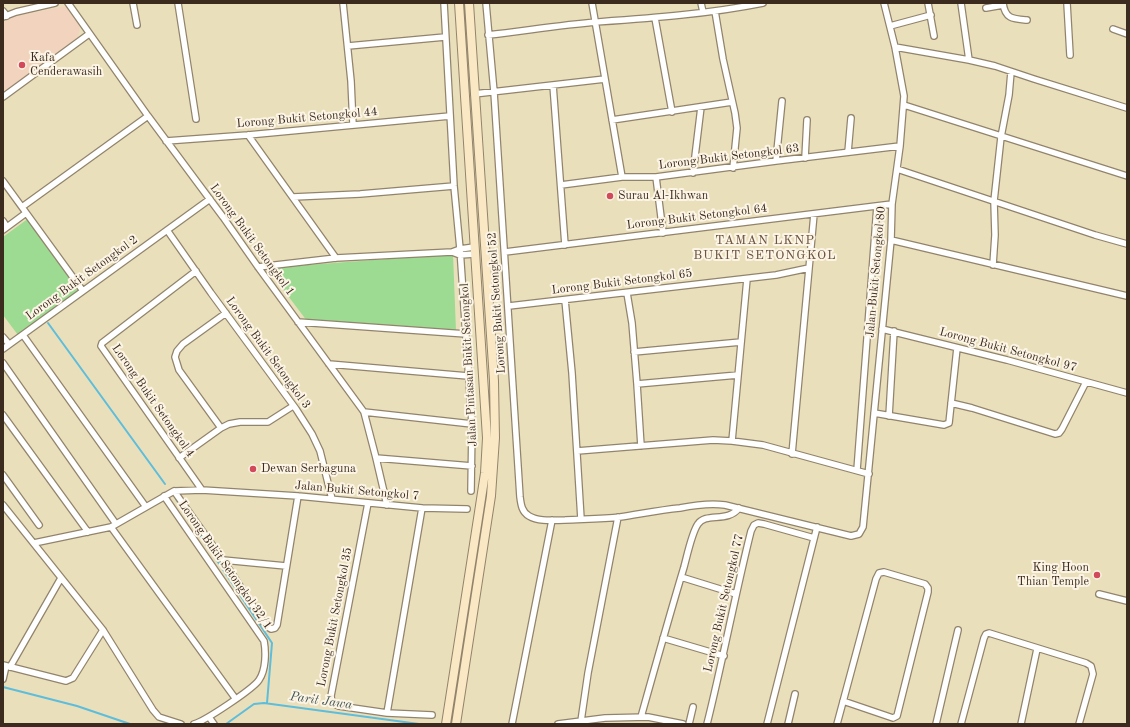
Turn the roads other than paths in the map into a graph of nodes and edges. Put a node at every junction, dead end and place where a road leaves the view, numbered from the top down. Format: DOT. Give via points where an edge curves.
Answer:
graph roads {
  1 [pos="55,3"];
  2 [pos="68,3"];
  3 [pos="133,3"];
  4 [pos="178,3"];
  5 [pos="344,3"];
  6 [pos="444,3"];
  7 [pos="459,3"];
  8 [pos="469,3"];
  9 [pos="486,3"];
  10 [pos="592,3"];
  11 [pos="702,3"];
  12 [pos="763,3"];
  13 [pos="884,3"];
  14 [pos="928,3"];
  15 [pos="961,3"];
  16 [pos="1066,3"];
  17 [pos="1004,4"];
  18 [pos="986,8"];
  19 [pos="715,11"];
  20 [pos="703,12"];
  21 [pos="4,15"];
  22 [pos="930,16"];
  23 [pos="655,18"];
  24 [pos="1027,20"];
  25 [pos="595,22"];
  26 [pos="137,25"];
  27 [pos="890,26"];
  28 [pos="1113,29"];
  29 [pos="89,34"];
  30 [pos="1127,34"];
  31 [pos="488,35"];
  32 [pos="934,36"];
  33 [pos="445,37"];
  34 [pos="348,46"];
  35 [pos="895,47"];
  36 [pos="1070,54"];
  37 [pos="969,60"];
  38 [pos="1011,72"];
  39 [pos="605,79"];
  40 [pos="553,85"];
  41 [pos="491,93"];
  42 [pos="477,94"];
  43 [pos="3,97"];
  44 [pos="782,101"];
  45 [pos="732,102"];
  46 [pos="904,106"];
  47 [pos="701,107"];
  48 [pos="1127,108"];
  49 [pos="672,112"];
  50 [pos="148,116"];
  51 [pos="450,116"];
  52 [pos="851,118"];
  53 [pos="196,119"];
  54 [pos="612,120"];
  55 [pos="807,120"];
  56 [pos="353,125"];
  57 [pos="248,135"];
  58 [pos="1000,137"];
  59 [pos="166,141"];
  60 [pos="900,146"];
  61 [pos="848,152"];
  62 [pos="805,158"];
  63 [pos="776,161"];
  64 [pos="733,168"];
  65 [pos="897,169"];
  66 [pos="693,173"];
  67 [pos="1127,176"];
  68 [pos="622,177"];
  69 [pos="656,177"];
  70 [pos="3,181"];
  71 [pos="561,185"];
  72 [pos="454,186"];
  73 [pos="292,197"];
  74 [pos="210,199"];
  75 [pos="994,201"];
  76 [pos="892,204"];
  77 [pos="877,206"];
  78 [pos="22,207"];
  79 [pos="26,213"];
  80 [pos="814,214"];
  81 [pos="3,221"];
  82 [pos="5,229"];
  83 [pos="168,230"];
  84 [pos="663,233"];
  85 [pos="891,240"];
  86 [pos="1127,244"];
  87 [pos="565,245"];
  88 [pos="474,251"];
  89 [pos="460,252"];
  90 [pos="505,252"];
  91 [pos="336,258"];
  92 [pos="993,265"];
  93 [pos="258,267"];
  94 [pos="809,268"];
  95 [pos="196,271"];
  96 [pos="747,279"];
  97 [pos="83,291"];
  98 [pos="627,293"];
  99 [pos="1127,296"];
  100 [pos="565,300"];
  101 [pos="509,306"];
  102 [pos="226,313"];
  103 [pos="298,322"];
  104 [pos="882,329"];
  105 [pos="894,331"];
  106 [pos="466,334"];
  107 [pos="23,335"];
  108 [pos="3,337"];
  109 [pos="741,342"];
  110 [pos="9,344"];
  111 [pos="956,348"];
  112 [pos="3,349"];
  113 [pos="634,352"];
  114 [pos="3,363"];
  115 [pos="330,364"];
  116 [pos="738,374"];
  117 [pos="468,376"];
  118 [pos="1086,382"];
  119 [pos="637,384"];
  120 [pos="1127,393"];
  121 [pos="951,403"];
  122 [pos="293,406"];
  123 [pos="364,412"];
  124 [pos="874,413"];
  125 [pos="3,415"];
  126 [pos="889,416"];
  127 [pos="472,424"];
  128 [pos="221,428"];
  129 [pos="732,440"];
  130 [pos="640,446"];
  131 [pos="577,451"];
  132 [pos="792,454"];
  133 [pos="179,458"];
  134 [pos="376,458"];
  135 [pos="472,466"];
  136 [pos="857,470"];
  137 [pos="869,474"];
  138 [pos="3,475"];
  139 [pos="202,490"];
  140 [pos="174,491"];
  141 [pos="471,491"];
  142 [pos="164,496"];
  143 [pos="298,496"];
  144 [pos="332,499"];
  145 [pos="368,502"];
  146 [pos="3,505"];
  147 [pos="387,505"];
  148 [pos="146,507"];
  149 [pos="422,508"];
  150 [pos="739,508"];
  151 [pos="467,509"];
  152 [pos="618,517"];
  153 [pos="581,519"];
  154 [pos="552,520"];
  155 [pos="39,525"];
  156 [pos="114,526"];
  157 [pos="817,527"];
  158 [pos="88,532"];
  159 [pos="814,538"];
  160 [pos="34,543"];
  161 [pos="223,560"];
  162 [pos="286,566"];
  163 [pos="681,577"];
  164 [pos="61,578"];
  165 [pos="736,594"];
  166 [pos="1099,594"];
  167 [pos="1127,601"];
  168 [pos="103,630"];
  169 [pos="958,630"];
  170 [pos="663,638"];
  171 [pos="1038,649"];
  172 [pos="724,656"];
  173 [pos="6,668"];
  174 [pos="3,679"];
  175 [pos="795,694"];
  176 [pos="235,698"];
  177 [pos="843,701"];
  178 [pos="693,707"];
  179 [pos="387,713"];
  180 [pos="432,715"];
  181 [pos="209,717"];
  182 [pos="641,717"];
  183 [pos="446,721"];
  184 [pos="581,721"];
  185 [pos="456,723"];
  186 [pos="181,724"];
  187 [pos="194,724"];
  188 [pos="214,724"];
  189 [pos="512,724"];
  190 [pos="558,724"];
  191 [pos="682,724"];
  192 [pos="689,724"];
  193 [pos="707,724"];
  194 [pos="768,724"];
  195 [pos="788,724"];
  196 [pos="837,724"];
  197 [pos="936,724"];
  198 [pos="962,724"];
  199 [pos="1021,724"];
  200 [pos="1079,724"];
  1 -- 21 [label="street"];
  2 -- 29 [label="street, Lorong Bukit Setongkol 1"];
  3 -- 26 [label="street"];
  4 -- 53 [label="street"];
  5 -- 34 [label="street"];
  6 -- 33 [label="street"];
  7 -- 88 [label="main road, Jalan Pintasan Bukit Setongkol"];
  8 -- 42 [label="main road, Jalan Pintasan Bukit Setongkol"];
  9 -- 31 [label="street, Lorong Bukit Setongkol 52"];
  10 -- 25 [label="street"];
  11 -- 20 [label="street"];
  12 -- 19 [label="street"];
  13 -- 27 [label="street, Jalan Bukit Setongkol 80"];
  14 -- 22 [label="street"];
  15 -- 37 [label="street"];
  16 -- 36 [label="street"];
  17 -- 18 [label="street"];
  17 -- 24 [label="street" via="1008,15"];
  19 -- 20 [label="street"];
  19 -- 45 [label="street"];
  20 -- 23 [label="street"];
  22 -- 27 [label="street"];
  22 -- 32 [label="street"];
  23 -- 25 [label="street"];
  23 -- 49 [label="street"];
  25 -- 31 [label="street"];
  25 -- 39 [label="street"];
  27 -- 35 [label="street, Jalan Bukit Setongkol 80"];
  28 -- 30 [label="street"];
  29 -- 43 [label="street"];
  29 -- 50 [label="street, Lorong Bukit Setongkol 1"];
  31 -- 41 [label="street, Lorong Bukit Setongkol 52"];
  33 -- 34 [label="street"];
  33 -- 51 [label="street"];
  34 -- 56 [label="street"];
  35 -- 37 [label="street"];
  35 -- 46 [label="street, Jalan Bukit Setongkol 80"];
  37 -- 38 [label="street"];
  38 -- 48 [label="street"];
  38 -- 58 [label="street"];
  39 -- 40 [label="street"];
  39 -- 54 [label="street"];
  40 -- 41 [label="street"];
  40 -- 71 [label="street"];
  41 -- 42 [label="street"];
  41 -- 90 [label="street, Lorong Bukit Setongkol 52"];
  42 -- 185 [label="main road, Jalan Pintasan Bukit Setongkol" via="495,438 489,512"];
  44 -- 63 [label="street"];
  45 -- 47 [label="street"];
  45 -- 64 [label="street" via="737,128"];
  46 -- 58 [label="street"];
  46 -- 60 [label="street, Jalan Bukit Setongkol 80"];
  47 -- 49 [label="street"];
  47 -- 66 [label="street"];
  49 -- 54 [label="street"];
  50 -- 59 [label="street, Lorong Bukit Setongkol 1"];
  50 -- 78 [label="street"];
  51 -- 56 [label="street, Lorong Bukit Setongkol 44"];
  51 -- 72 [label="street"];
  52 -- 61 [label="street"];
  54 -- 68 [label="street"];
  55 -- 62 [label="street"];
  56 -- 57 [label="street, Lorong Bukit Setongkol 44"];
  57 -- 59 [label="street, Lorong Bukit Setongkol 44"];
  57 -- 73 [label="street"];
  58 -- 67 [label="street"];
  58 -- 75 [label="street"];
  59 -- 74 [label="street, Lorong Bukit Setongkol 1"];
  60 -- 61 [label="street, Lorong Bukit Setongkol 63"];
  60 -- 65 [label="street, Jalan Bukit Setongkol 80"];
  61 -- 62 [label="street, Lorong Bukit Setongkol 63"];
  62 -- 63 [label="street, Lorong Bukit Setongkol 63"];
  63 -- 64 [label="street, Lorong Bukit Setongkol 63"];
  64 -- 66 [label="street, Lorong Bukit Setongkol 63"];
  65 -- 75 [label="street"];
  65 -- 76 [label="street, Jalan Bukit Setongkol 80"];
  66 -- 69 [label="street, Lorong Bukit Setongkol 63"];
  68 -- 69 [label="street, Lorong Bukit Setongkol 63"];
  68 -- 71 [label="street, Lorong Bukit Setongkol 63"];
  69 -- 84 [label="street"];
  70 -- 78 [label="street"];
  71 -- 87 [label="street"];
  72 -- 73 [label="street"];
  72 -- 89 [label="street"];
  73 -- 91 [label="street"];
  74 -- 83 [label="street, Lorong Bukit Setongkol 2"];
  74 -- 93 [label="street, Lorong Bukit Setongkol 1"];
  75 -- 86 [label="street"];
  75 -- 92 [label="street"];
  76 -- 77 [label="street, Lorong Bukit Setongkol 64"];
  76 -- 85 [label="street, Jalan Bukit Setongkol 80"];
  77 -- 80 [label="street, Lorong Bukit Setongkol 64"];
  77 -- 136 [label="street"];
  78 -- 79 [label="street"];
  79 -- 82 [label="street"];
  79 -- 97 [label="street"];
  80 -- 84 [label="street, Lorong Bukit Setongkol 64"];
  80 -- 94 [label="street"];
  81 -- 82 [label="street"];
  83 -- 95 [label="street, Lorong Bukit Setongkol 3"];
  83 -- 97 [label="street, Lorong Bukit Setongkol 2"];
  84 -- 87 [label="street, Lorong Bukit Setongkol 64"];
  85 -- 92 [label="street"];
  85 -- 104 [label="street, Jalan Bukit Setongkol 80"];
  87 -- 90 [label="street, Lorong Bukit Setongkol 64"];
  88 -- 89 [label="street"];
  88 -- 183 [label="main road, Jalan Pintasan Bukit Setongkol" via="487,438 485,474"];
  89 -- 91 [label="street"];
  89 -- 106 [label="street"];
  90 -- 101 [label="street, Lorong Bukit Setongkol 52"];
  91 -- 93 [label="street"];
  92 -- 99 [label="street"];
  93 -- 103 [label="street, Lorong Bukit Setongkol 1"];
  94 -- 96 [label="street, Lorong Bukit Setongkol 65"];
  94 -- 132 [label="street"];
  95 -- 102 [label="street, Lorong Bukit Setongkol 3"];
  95 -- 133 [label="street, Lorong Bukit Setongkol 4" via="102,342 101,346"];
  96 -- 98 [label="street, Lorong Bukit Setongkol 65"];
  96 -- 109 [label="street"];
  97 -- 107 [label="street, Lorong Bukit Setongkol 2"];
  98 -- 100 [label="street, Lorong Bukit Setongkol 65"];
  98 -- 113 [label="street"];
  100 -- 101 [label="street, Lorong Bukit Setongkol 65"];
  100 -- 131 [label="street"];
  101 -- 154 [label="street, Lorong Bukit Setongkol 52" via="521,506 528,515"];
  102 -- 122 [label="street, Lorong Bukit Setongkol 3"];
  102 -- 128 [label="street" via="183,344 175,357 179,370"];
  103 -- 106 [label="street"];
  103 -- 115 [label="street, Lorong Bukit Setongkol 1"];
  104 -- 105 [label="street, Lorong Bukit Setongkol 97"];
  104 -- 124 [label="street, Jalan Bukit Setongkol 80"];
  105 -- 111 [label="street, Lorong Bukit Setongkol 97"];
  105 -- 126 [label="street"];
  106 -- 117 [label="street"];
  107 -- 110 [label="street"];
  107 -- 148 [label="street, Lorong Bukit Setongkol 2"];
  108 -- 110 [label="street"];
  109 -- 113 [label="street"];
  109 -- 116 [label="street"];
  110 -- 112 [label="street"];
  111 -- 118 [label="street, Lorong Bukit Setongkol 97"];
  111 -- 121 [label="street"];
  113 -- 119 [label="street"];
  114 -- 156 [label="street"];
  115 -- 117 [label="street"];
  115 -- 123 [label="street, Lorong Bukit Setongkol 1"];
  116 -- 119 [label="street"];
  116 -- 129 [label="street"];
  117 -- 127 [label="street"];
  118 -- 120 [label="street, Lorong Bukit Setongkol 97"];
  118 -- 121 [label="street" via="1062,429 1055,434"];
  119 -- 130 [label="street"];
  121 -- 126 [label="street" via="949,423 944,426"];
  122 -- 128 [label="street" via="268,422 240,422"];
  122 -- 144 [label="street, Lorong Bukit Setongkol 3" via="320,451"];
  123 -- 127 [label="street"];
  123 -- 134 [label="street, Lorong Bukit Setongkol 1"];
  124 -- 126 [label="street"];
  124 -- 137 [label="street, Jalan Bukit Setongkol 80"];
  125 -- 158 [label="street"];
  127 -- 135 [label="street"];
  128 -- 133 [label="street"];
  129 -- 130 [label="street"];
  129 -- 132 [label="street" via="763,445"];
  130 -- 131 [label="street"];
  131 -- 153 [label="street"];
  132 -- 136 [label="street"];
  133 -- 139 [label="street, Lorong Bukit Setongkol 4"];
  134 -- 135 [label="street"];
  134 -- 147 [label="street, Lorong Bukit Setongkol 1"];
  135 -- 141 [label="street"];
  136 -- 137 [label="street"];
  137 -- 157 [label="street, Jalan Bukit Setongkol 80" via="863,528 859,534 851,536"];
  138 -- 155 [label="street"];
  139 -- 140 [label="street, Jalan Bukit Setongkol 7"];
  139 -- 143 [label="street, Jalan Bukit Setongkol 7"];
  140 -- 142 [label="street"];
  140 -- 161 [label="street"];
  142 -- 148 [label="street"];
  142 -- 176 [label="street, Lorong Bukit Setongkol 32/1" via="264,641 265,663 259,680"];
  143 -- 144 [label="street, Jalan Bukit Setongkol 7"];
  143 -- 162 [label="street"];
  144 -- 145 [label="street, Jalan Bukit Setongkol 7"];
  145 -- 147 [label="street, Jalan Bukit Setongkol 7"];
  145 -- 179 [label="street, Lorong Bukit Setongkol 35" via="331,696 332,703 339,706"];
  146 -- 160 [label="street"];
  147 -- 149 [label="street, Jalan Bukit Setongkol 7"];
  148 -- 156 [label="street"];
  149 -- 151 [label="street, Jalan Bukit Setongkol 7"];
  149 -- 179 [label="street"];
  150 -- 152 [label="street" via="705,504"];
  150 -- 157 [label="street"];
  150 -- 163 [label="street" via="732,515 705,519 697,524"];
  152 -- 153 [label="street"];
  152 -- 184 [label="street"];
  153 -- 154 [label="street"];
  154 -- 189 [label="street"];
  156 -- 158 [label="street"];
  156 -- 176 [label="street"];
  157 -- 159 [label="street"];
  158 -- 160 [label="street"];
  159 -- 165 [label="street, Lorong Bukit Setongkol 77" via="764,524 754,525"];
  159 -- 194 [label="street"];
  160 -- 164 [label="street"];
  161 -- 162 [label="street"];
  161 -- 162 [label="street" via="266,626 271,629 276,625"];
  163 -- 165 [label="street"];
  163 -- 170 [label="street"];
  164 -- 168 [label="street"];
  164 -- 173 [label="street"];
  165 -- 172 [label="street, Lorong Bukit Setongkol 77"];
  166 -- 167 [label="street"];
  168 -- 173 [label="street" via="73,678 66,681"];
  168 -- 186 [label="street" via="153,710 159,717"];
  169 -- 197 [label="street"];
  170 -- 172 [label="street"];
  170 -- 182 [label="street"];
  171 -- 198 [label="street" via="986,634"];
  171 -- 199 [label="street"];
  171 -- 200 [label="street" via="1091,666 1093,674"];
  172 -- 193 [label="street, Lorong Bukit Setongkol 77"];
  173 -- 174 [label="street"];
  175 -- 195 [label="street"];
  176 -- 181 [label="street, Lorong Bukit Setongkol 32/1"];
  177 -- 177 [label="street" via="879,573 925,584 928,588 897,716"];
  177 -- 196 [label="street"];
  178 -- 192 [label="street"];
  179 -- 180 [label="street"];
  181 -- 187 [label="street, Lorong Bukit Setongkol 32/1"];
  181 -- 188 [label="street"];
  182 -- 184 [label="street"];
  182 -- 191 [label="street"];
  184 -- 190 [label="street"];
}
